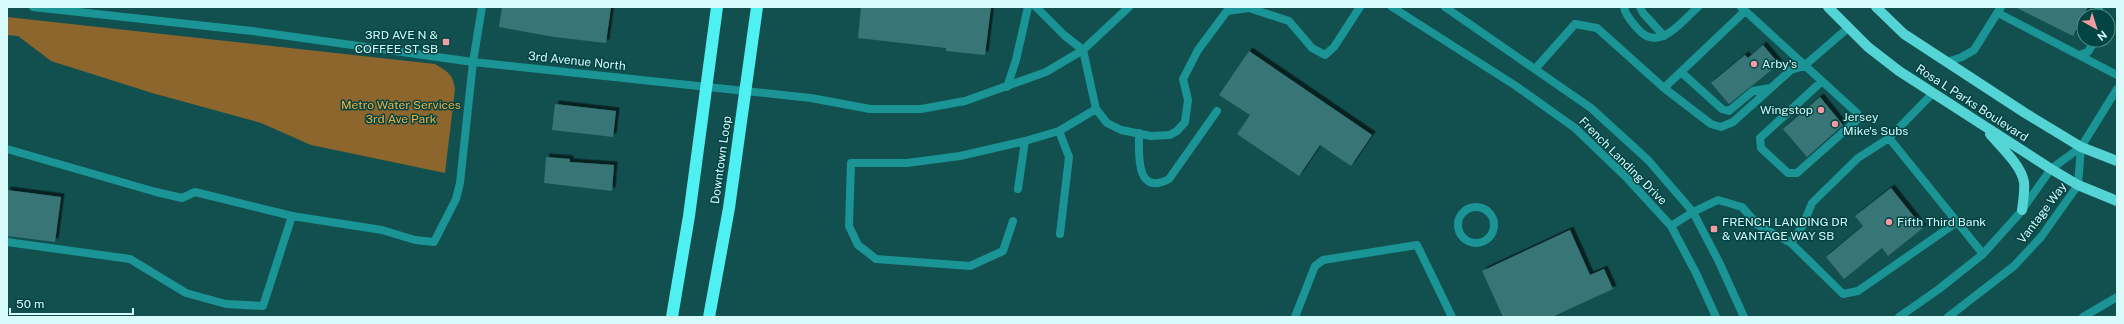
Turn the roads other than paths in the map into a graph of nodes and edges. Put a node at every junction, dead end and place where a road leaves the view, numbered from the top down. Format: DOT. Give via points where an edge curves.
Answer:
graph roads {
  1 [pos="33,7"];
  2 [pos="482,7"];
  3 [pos="717,7"];
  4 [pos="758,7"];
  5 [pos="1028,7"];
  6 [pos="1036,7"];
  7 [pos="1129,7"];
  8 [pos="1360,7"];
  9 [pos="1392,7"];
  10 [pos="1445,7"];
  11 [pos="1624,7"];
  12 [pos="1640,7"];
  13 [pos="1698,7"];
  14 [pos="1828,7"];
  15 [pos="1876,7"];
  16 [pos="1743,9"];
  17 [pos="1999,10"];
  18 [pos="1848,28"];
  19 [pos="1664,36"];
  20 [pos="2090,48"];
  21 [pos="1082,50"];
  22 [pos="2079,55"];
  23 [pos="473,62"];
  24 [pos="1947,62"];
  25 [pos="1804,66"];
  26 [pos="1536,68"];
  27 [pos="1681,72"];
  28 [pos="2117,74"];
  29 [pos="1821,82"];
  30 [pos="1007,87"];
  31 [pos="1664,88"];
  32 [pos="1771,88"];
  33 [pos="2117,89"];
  34 [pos="1933,94"];
  35 [pos="1096,109"];
  36 [pos="1217,111"];
  37 [pos="1979,123"];
  38 [pos="1059,131"];
  39 [pos="1139,133"];
  40 [pos="1889,138"];
  41 [pos="1026,142"];
  42 [pos="2081,147"];
  43 [pos="7,149"];
  44 [pos="2117,161"];
  45 [pos="2051,169"];
  46 [pos="2078,185"];
  47 [pos="1018,189"];
  48 [pos="2117,201"];
  49 [pos="2022,210"];
  50 [pos="1693,212"];
  51 [pos="292,216"];
  52 [pos="1492,217"];
  53 [pos="1013,221"];
  54 [pos="1957,222"];
  55 [pos="1670,226"];
  56 [pos="1060,234"];
  57 [pos="7,242"];
  58 [pos="1791,243"];
  59 [pos="1983,254"];
  60 [pos="2117,297"];
  61 [pos="672,317"];
  62 [pos="708,317"];
  63 [pos="1295,317"];
  64 [pos="1452,317"];
  65 [pos="1716,317"];
  66 [pos="1744,317"];
  67 [pos="1898,317"];
  68 [pos="1949,317"];
  69 [pos="2083,317"];
  1 -- 23 [label="street, 3rd Avenue North" via="252,31"];
  2 -- 23 [label="street"];
  3 -- 61 [label="highway, Downtown Loop" via="689,216"];
  4 -- 62 [label="highway, Downtown Loop" via="729,208"];
  5 -- 30 [label="street"];
  6 -- 21 [label="street"];
  7 -- 21 [label="street, 3rd Avenue North"];
  8 -- 39 [label="street" via="1334,47 1325,55 1312,48 1288,21 1249,8 1227,11 1198,50 1183,79 1188,100 1185,122 1170,135 1151,136"];
  9 -- 55 [label="street, French Landing Drive" via="1516,86 1575,128 1626,177"];
  10 -- 26 [label="street, French Landing Drive"];
  11 -- 19 [label="street" via="1627,16 1643,35 1651,39"];
  12 -- 19 [label="street"];
  13 -- 19 [label="street"];
  14 -- 18 [label="main road, Rosa L Parks Boulevard"];
  15 -- 24 [label="main road, Rosa L Parks Boulevard" via="1904,34"];
  16 -- 25 [label="street"];
  16 -- 27 [label="street"];
  17 -- 22 [label="street"];
  17 -- 24 [label="street" via="1974,50"];
  18 -- 25 [label="street"];
  18 -- 34 [label="main road, Rosa L Parks Boulevard" via="1868,47"];
  20 -- 22 [label="street" via="2088,52"];
  21 -- 30 [label="street, 3rd Avenue North" via="1046,72"];
  21 -- 35 [label="street"];
  22 -- 28 [label="street"];
  23 -- 30 [label="street, 3rd Avenue North" via="811,98 870,109 921,109 964,101"];
  23 -- 51 [label="street" via="460,183 456,199 434,242 415,240 382,230"];
  24 -- 42 [label="main road, Rosa L Parks Boulevard"];
  25 -- 29 [label="street"];
  25 -- 32 [label="street" via="1791,70"];
  26 -- 31 [label="street" via="1575,24 1597,28"];
  26 -- 50 [label="street, French Landing Drive" via="1591,108 1648,160"];
  27 -- 31 [label="street"];
  27 -- 32 [label="street" via="1722,109 1729,110 1753,91"];
  29 -- 29 [label="street" via="1857,113 1858,120 1797,173 1788,173 1761,148 1760,138"];
  31 -- 32 [label="street" via="1711,124 1721,127 1733,122"];
  33 -- 42 [label="street"];
  34 -- 37 [label="main road, Rosa L Parks Boulevard"];
  34 -- 40 [label="street"];
  35 -- 38 [label="street"];
  35 -- 39 [label="street" via="1107,123 1121,130"];
  36 -- 39 [label="street" via="1169,179 1160,183 1153,183 1142,174"];
  37 -- 45 [label="main road, Rosa L Parks Boulevard"];
  37 -- 49 [label="main road" via="2012,159 2022,177"];
  38 -- 41 [label="street"];
  38 -- 56 [label="street" via="1068,157"];
  40 -- 54 [label="street"];
  40 -- 58 [label="street" via="1858,158 1812,203 1803,225"];
  41 -- 47 [label="street"];
  41 -- 53 [label="street" via="960,156 907,163 851,163 849,226 858,245 876,259 970,266 1003,251"];
  42 -- 44 [label="main road, Rosa L Parks Boulevard"];
  42 -- 45 [label="street, Vantage Way"];
  42 -- 46 [label="street, Vantage Way"];
  43 -- 51 [label="street" via="156,192 182,198 195,192"];
  45 -- 46 [label="main road, Rosa L Parks Boulevard"];
  45 -- 49 [label="street, Vantage Way"];
  46 -- 48 [label="main road, Rosa L Parks Boulevard"];
  46 -- 68 [label="street, Vantage Way" via="2041,237 2014,266"];
  49 -- 59 [label="street, Vantage Way"];
  50 -- 55 [label="street"];
  50 -- 58 [label="street" via="1718,200 1742,206 1758,225"];
  50 -- 66 [label="street, French Landing Drive"];
  51 -- 57 [label="street" via="263,306 226,304 186,293 130,259"];
  52 -- 52 [label="street" via="1482,209 1467,210 1459,220 1461,234 1471,242 1485,241 1493,231"];
  54 -- 58 [label="street" via="1858,291 1843,294"];
  54 -- 59 [label="street"];
  55 -- 65 [label="street, French Landing Drive" via="1696,273"];
  59 -- 67 [label="street, Vantage Way"];
  60 -- 69 [label="street"];
  63 -- 64 [label="street" via="1315,266 1323,260 1417,246"];
}
